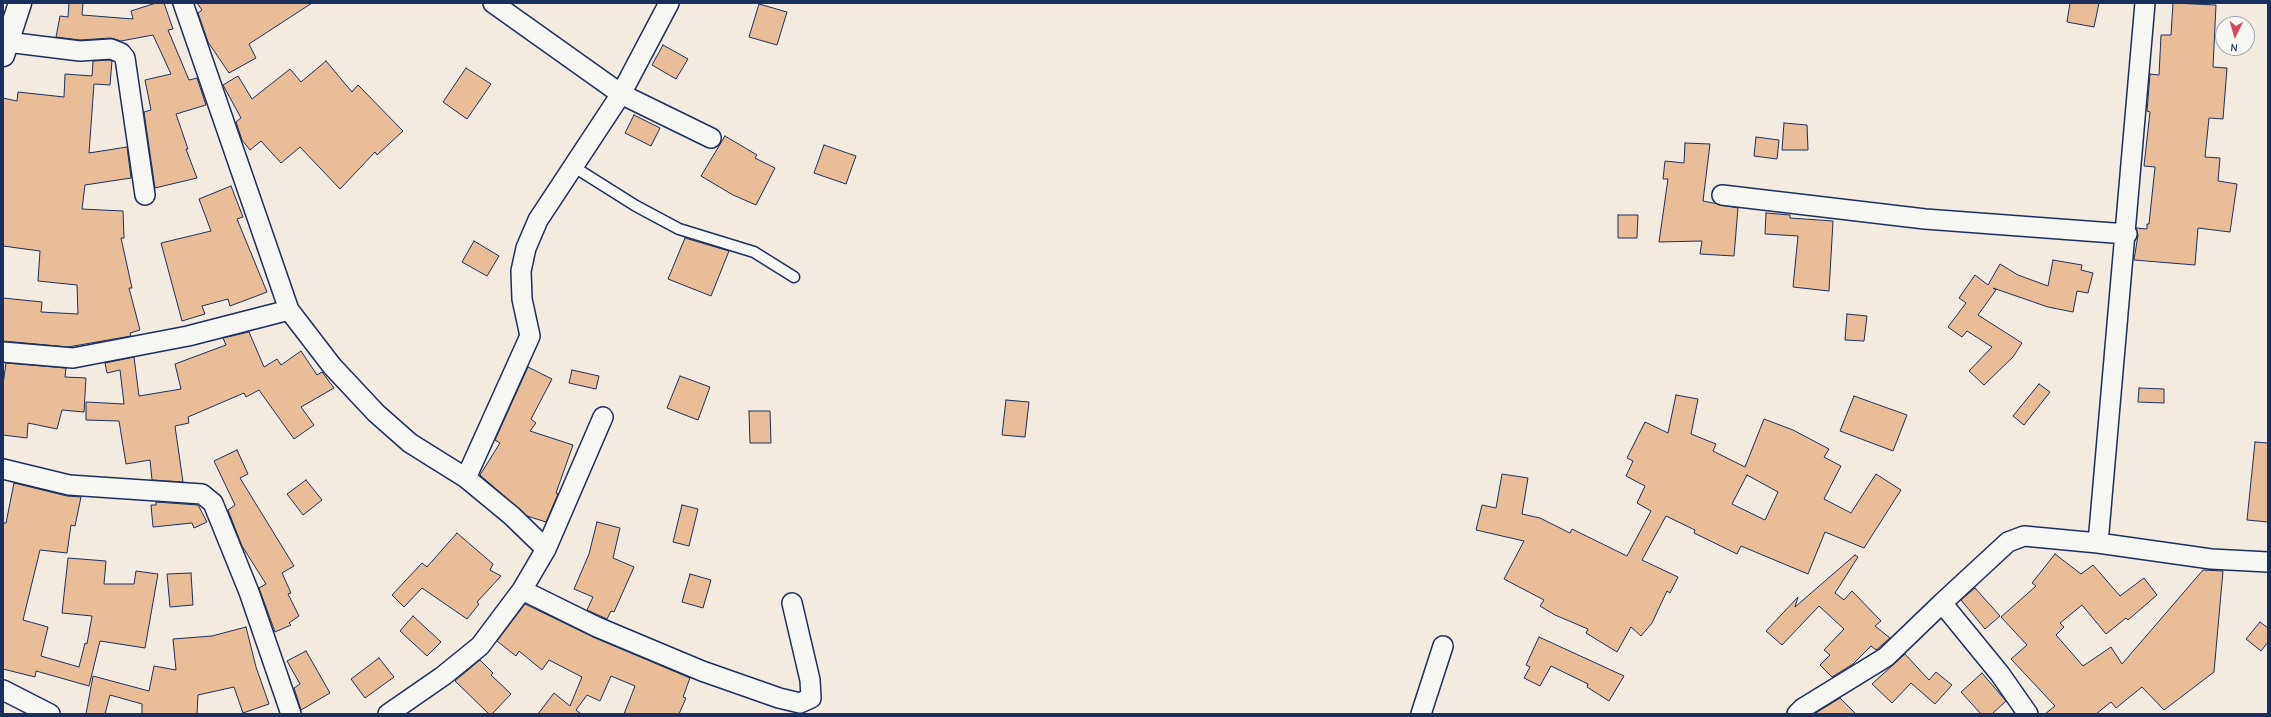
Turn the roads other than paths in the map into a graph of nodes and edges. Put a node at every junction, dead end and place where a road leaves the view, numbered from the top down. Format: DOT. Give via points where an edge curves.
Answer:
graph roads {
  1 [pos="20,3"];
  2 [pos="184,3"];
  3 [pos="493,3"];
  4 [pos="669,3"];
  5 [pos="2145,3"];
  6 [pos="5,48"];
  7 [pos="621,94"];
  8 [pos="711,138"];
  9 [pos="574,167"];
  10 [pos="145,195"];
  11 [pos="1722,195"];
  12 [pos="2127,234"];
  13 [pos="794,277"];
  14 [pos="289,310"];
  15 [pos="3,352"];
  16 [pos="603,416"];
  17 [pos="3,468"];
  18 [pos="466,478"];
  19 [pos="2098,543"];
  20 [pos="546,549"];
  21 [pos="2268,562"];
  22 [pos="522,590"];
  23 [pos="792,603"];
  24 [pos="1942,603"];
  25 [pos="1443,646"];
  26 [pos="3,690"];
  27 [pos="50,714"];
  28 [pos="291,714"];
  29 [pos="388,714"];
  30 [pos="1421,714"];
  31 [pos="1797,714"];
  32 [pos="2028,714"];
  1 -- 6 [label="street"];
  2 -- 14 [label="street"];
  3 -- 7 [label="street"];
  4 -- 7 [label="street"];
  5 -- 12 [label="street"];
  6 -- 10 [label="street" via="80,51 111,49 121,53 125,58"];
  7 -- 8 [label="street"];
  7 -- 9 [label="street"];
  9 -- 13 [label="lane" via="636,206 679,229 754,252"];
  9 -- 18 [label="street" via="538,220 526,248 521,271 522,299 530,336"];
  11 -- 12 [label="street" via="1925,219"];
  12 -- 19 [label="street"];
  14 -- 15 [label="street" via="188,336 72,358"];
  14 -- 18 [label="street" via="332,366 376,413 410,443"];
  16 -- 20 [label="street"];
  17 -- 28 [label="street" via="69,485 202,494 213,504 249,592"];
  18 -- 20 [label="street" via="512,516"];
  19 -- 21 [label="street" via="2211,559"];
  19 -- 24 [label="street" via="2024,536 2008,542"];
  20 -- 22 [label="street"];
  22 -- 23 [label="street" via="597,627 702,671 800,703 811,698 810,680"];
  22 -- 29 [label="street" via="480,646 443,676"];
  24 -- 31 [label="street" via="1886,657"];
  24 -- 32 [label="street" via="2000,674"];
  25 -- 30 [label="street"];
  26 -- 27 [label="street"];
}
